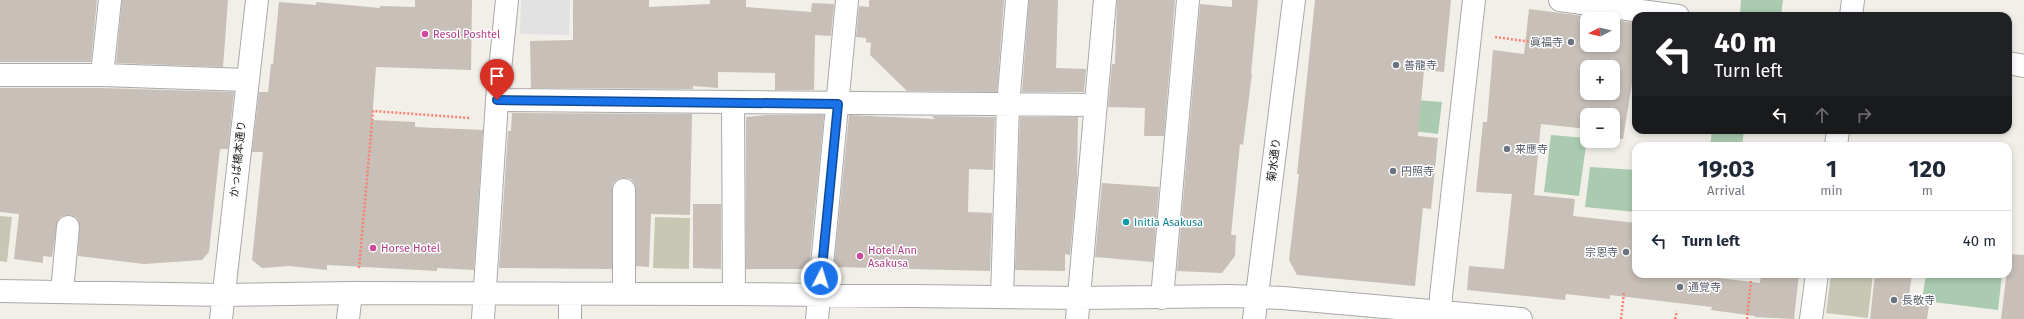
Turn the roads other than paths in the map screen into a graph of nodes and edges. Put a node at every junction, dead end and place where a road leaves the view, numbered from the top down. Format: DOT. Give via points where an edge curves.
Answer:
graph roads {
  1 [pos="110,0"];
  2 [pos="257,0"];
  3 [pos="507,0"];
  4 [pos="847,0"];
  5 [pos="1017,0"];
  6 [pos="1105,0"];
  7 [pos="1188,0"];
  8 [pos="1294,0"];
  9 [pos="1474,0"];
  10 [pos="1560,0"];
  11 [pos="1853,0"];
  12 [pos="1648,12"];
  13 [pos="1852,12"];
  14 [pos="2012,64"];
  15 [pos="2024,66"];
  16 [pos="0,75"];
  17 [pos="102,75"];
  18 [pos="247,80"];
  19 [pos="733,103"];
  20 [pos="838,104"];
  21 [pos="1008,105"];
  22 [pos="1094,105"];
  23 [pos="497,110"];
  24 [pos="624,190"];
  25 [pos="68,227"];
  26 [pos="1816,278"];
  27 [pos="0,291"];
  28 [pos="62,292"];
  29 [pos="354,293"];
  30 [pos="486,294"];
  31 [pos="570,294"];
  32 [pos="624,294"];
  33 [pos="734,294"];
  34 [pos="820,294"];
  35 [pos="224,295"];
  36 [pos="1257,296"];
  37 [pos="1002,297"];
  38 [pos="1079,298"];
  39 [pos="1162,298"];
  40 [pos="1441,312"];
  41 [pos="221,319"];
  42 [pos="348,319"];
  43 [pos="483,319"];
  44 [pos="570,319"];
  45 [pos="817,319"];
  46 [pos="1077,319"];
  47 [pos="1254,319"];
  48 [pos="1521,319"];
  49 [pos="1810,319"];
  1 -- 17 [label="street"];
  2 -- 18 [label="street, かっぱ橋本通り"];
  3 -- 23 [label="street"];
  4 -- 20 [label="street"];
  5 -- 21 [label="street"];
  6 -- 22 [label="street"];
  7 -- 39 [label="street"];
  8 -- 36 [label="street, 菊水通り"];
  9 -- 40 [label="street"];
  10 -- 12 [label="street"];
  11 -- 13 [label="street"];
  14 -- 15 [label="street"];
  16 -- 17 [label="street"];
  17 -- 18 [label="street"];
  18 -- 35 [label="street, かっぱ橋本通り"];
  19 -- 20 [label="street"];
  19 -- 23 [label="street"];
  19 -- 33 [label="street"];
  20 -- 21 [label="street"];
  20 -- 34 [label="street"];
  21 -- 22 [label="street"];
  21 -- 37 [label="street"];
  22 -- 38 [label="street"];
  23 -- 30 [label="street"];
  24 -- 32 [label="street"];
  25 -- 28 [label="street"];
  26 -- 49 [label="street"];
  27 -- 28 [label="street"];
  28 -- 35 [label="street"];
  29 -- 30 [label="street"];
  29 -- 35 [label="street"];
  29 -- 42 [label="street"];
  30 -- 31 [label="street"];
  30 -- 43 [label="street"];
  31 -- 32 [label="street"];
  31 -- 44 [label="street"];
  32 -- 33 [label="street"];
  33 -- 34 [label="street"];
  34 -- 37 [label="street"];
  34 -- 45 [label="street"];
  35 -- 41 [label="street, かっぱ橋本通り"];
  36 -- 39 [label="street"];
  36 -- 40 [label="street"];
  36 -- 47 [label="street, 菊水通り"];
  37 -- 38 [label="street"];
  38 -- 39 [label="street"];
  38 -- 46 [label="street"];
  40 -- 48 [label="street"];
}
